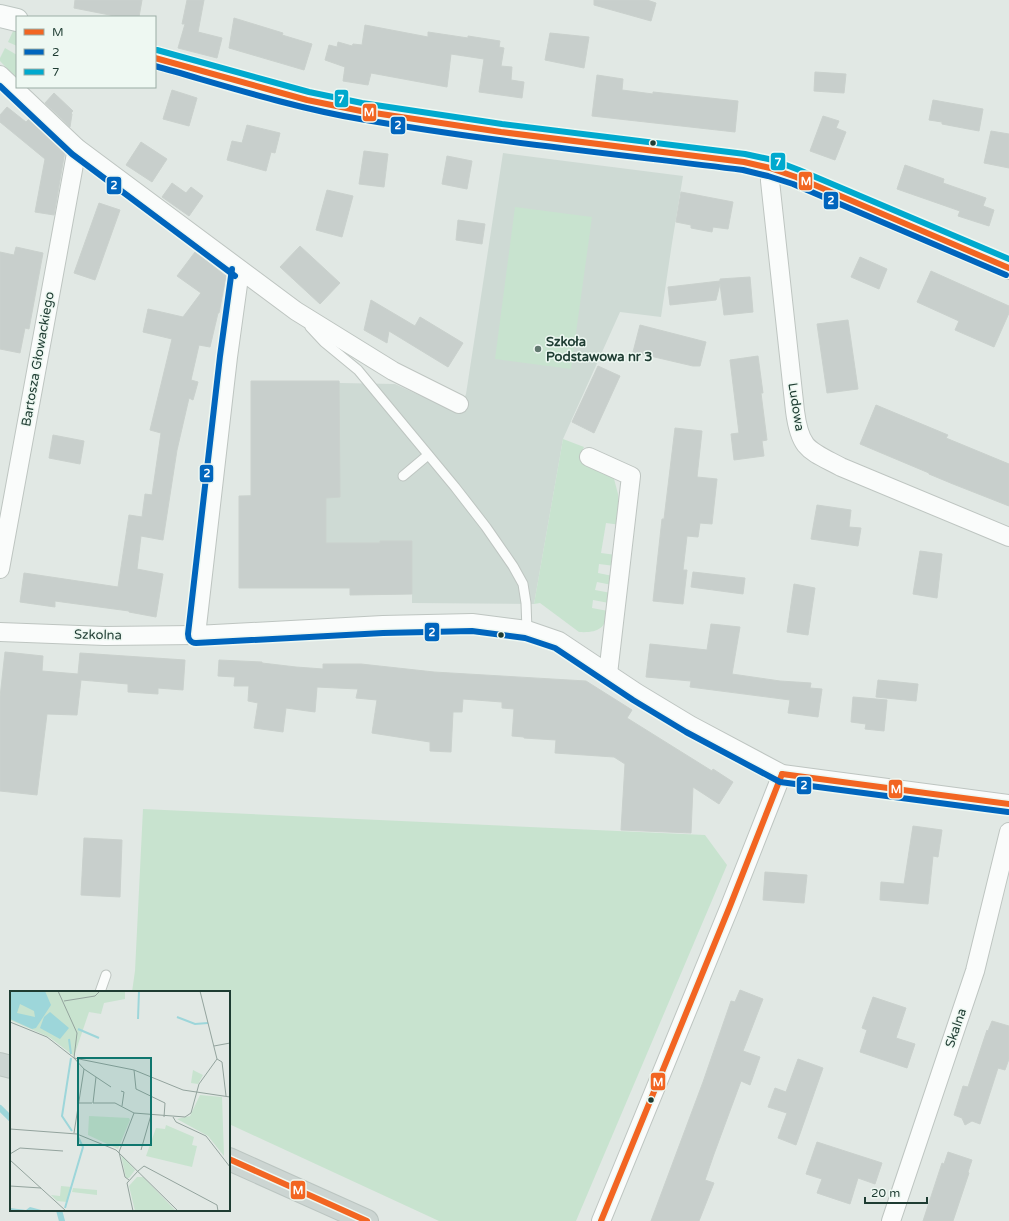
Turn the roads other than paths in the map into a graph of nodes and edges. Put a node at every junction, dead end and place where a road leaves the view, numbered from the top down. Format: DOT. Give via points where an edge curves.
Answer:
graph roads {
  1 [pos="0,16"];
  2 [pos="16,20"];
  3 [pos="156,58"];
  4 [pos="0,75"];
  5 [pos="16,85"];
  6 [pos="25,91"];
  7 [pos="77,148"];
  8 [pos="770,168"];
  9 [pos="1009,268"];
  10 [pos="240,270"];
  11 [pos="296,311"];
  12 [pos="459,404"];
  13 [pos="428,455"];
  14 [pos="589,457"];
  15 [pos="403,476"];
  16 [pos="1009,537"];
  17 [pos="0,569"];
  18 [pos="528,630"];
  19 [pos="0,632"];
  20 [pos="196,635"];
  21 [pos="608,674"];
  22 [pos="782,774"];
  23 [pos="1009,804"];
  24 [pos="1009,832"];
  25 [pos="106,975"];
  26 [pos="100,991"];
  27 [pos="0,1064"];
  28 [pos="10,1067"];
  29 [pos="230,1158"];
  30 [pos="367,1221"];
  31 [pos="601,1221"];
  32 [pos="891,1221"];
  1 -- 2 [label="street"];
  3 -- 8 [label="street" via="307,100 361,111 516,134 744,162"];
  4 -- 5 [label="street"];
  6 -- 7 [label="street"];
  7 -- 10 [label="street"];
  7 -- 17 [label="street, Bartosza Głowackiego"];
  8 -- 9 [label="street"];
  8 -- 16 [label="street, Ludowa" via="796,424 803,442 814,454 841,467"];
  10 -- 11 [label="street"];
  10 -- 20 [label="street"];
  11 -- 12 [label="street" via="393,371"];
  11 -- 13 [label="lane" via="324,342 358,370"];
  13 -- 15 [label="lane"];
  13 -- 18 [label="lane" via="477,515 513,566 523,584"];
  14 -- 21 [label="street" via="631,476"];
  18 -- 20 [label="street, Szkolna" via="472,623 383,624"];
  18 -- 21 [label="street, Szkolna" via="559,641"];
  19 -- 20 [label="street, Szkolna" via="105,636"];
  21 -- 22 [label="street, Szkolna" via="690,725"];
  22 -- 23 [label="street"];
  22 -- 31 [label="street"];
  24 -- 32 [label="street, Skalna" via="975,971"];
  25 -- 26 [label="lane"];
  27 -- 28 [label="main road"];
  29 -- 30 [label="main road"];
}
